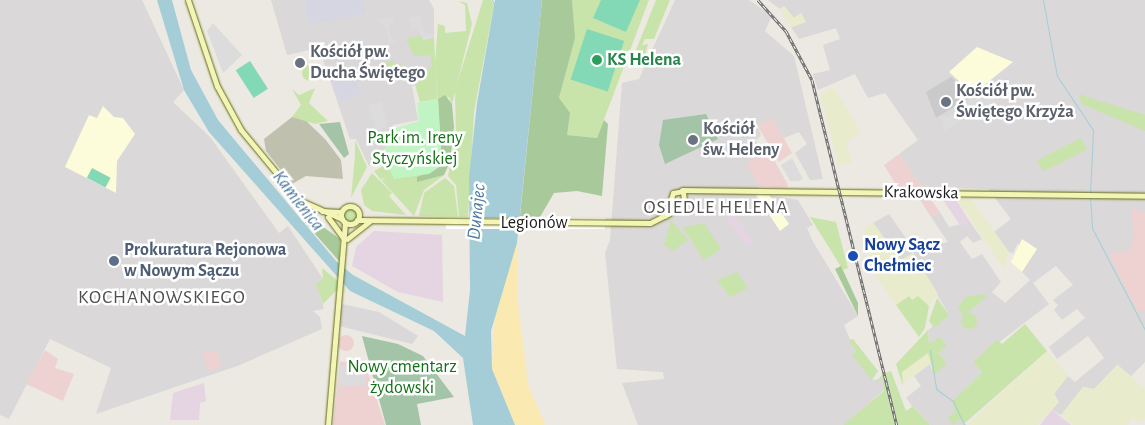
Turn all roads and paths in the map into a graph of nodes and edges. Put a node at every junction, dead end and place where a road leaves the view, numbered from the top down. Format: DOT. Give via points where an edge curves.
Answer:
graph roads {
  1 [pos="188,0"];
  2 [pos="682,190"];
  3 [pos="696,190"];
  4 [pos="1145,196"];
  5 [pos="686,198"];
  6 [pos="672,199"];
  7 [pos="679,204"];
  8 [pos="306,206"];
  9 [pos="341,212"];
  10 [pos="326,215"];
  11 [pos="665,216"];
  12 [pos="358,217"];
  13 [pos="373,220"];
  14 [pos="383,220"];
  15 [pos="346,222"];
  16 [pos="345,238"];
  17 [pos="328,425"];
  1 -- 8 [label="main road" via="213,76 231,113"];
  2 -- 3 [label="main road, Krakowska"];
  2 -- 5 [label="main road"];
  2 -- 6 [label="main road" via="674,191"];
  3 -- 4 [label="main road, Krakowska"];
  3 -- 5 [label="main road"];
  5 -- 7 [label="main road"];
  6 -- 7 [label="main road"];
  6 -- 11 [label="main road"];
  7 -- 11 [label="main road"];
  8 -- 9 [label="main road"];
  8 -- 10 [label="main road"];
  9 -- 12 [label="main road" via="350,206"];
  9 -- 15 [label="main road"];
  10 -- 15 [label="main road"];
  10 -- 16 [label="main road"];
  11 -- 14 [label="main road, Legionów" via="650,223"];
  12 -- 13 [label="main road, Legionów"];
  12 -- 14 [label="main road, Legionów"];
  12 -- 15 [label="main road"];
  13 -- 14 [label="main road, Legionów"];
  13 -- 16 [label="main road" via="357,227"];
  15 -- 16 [label="main road"];
  16 -- 17 [label="main road"];
}
